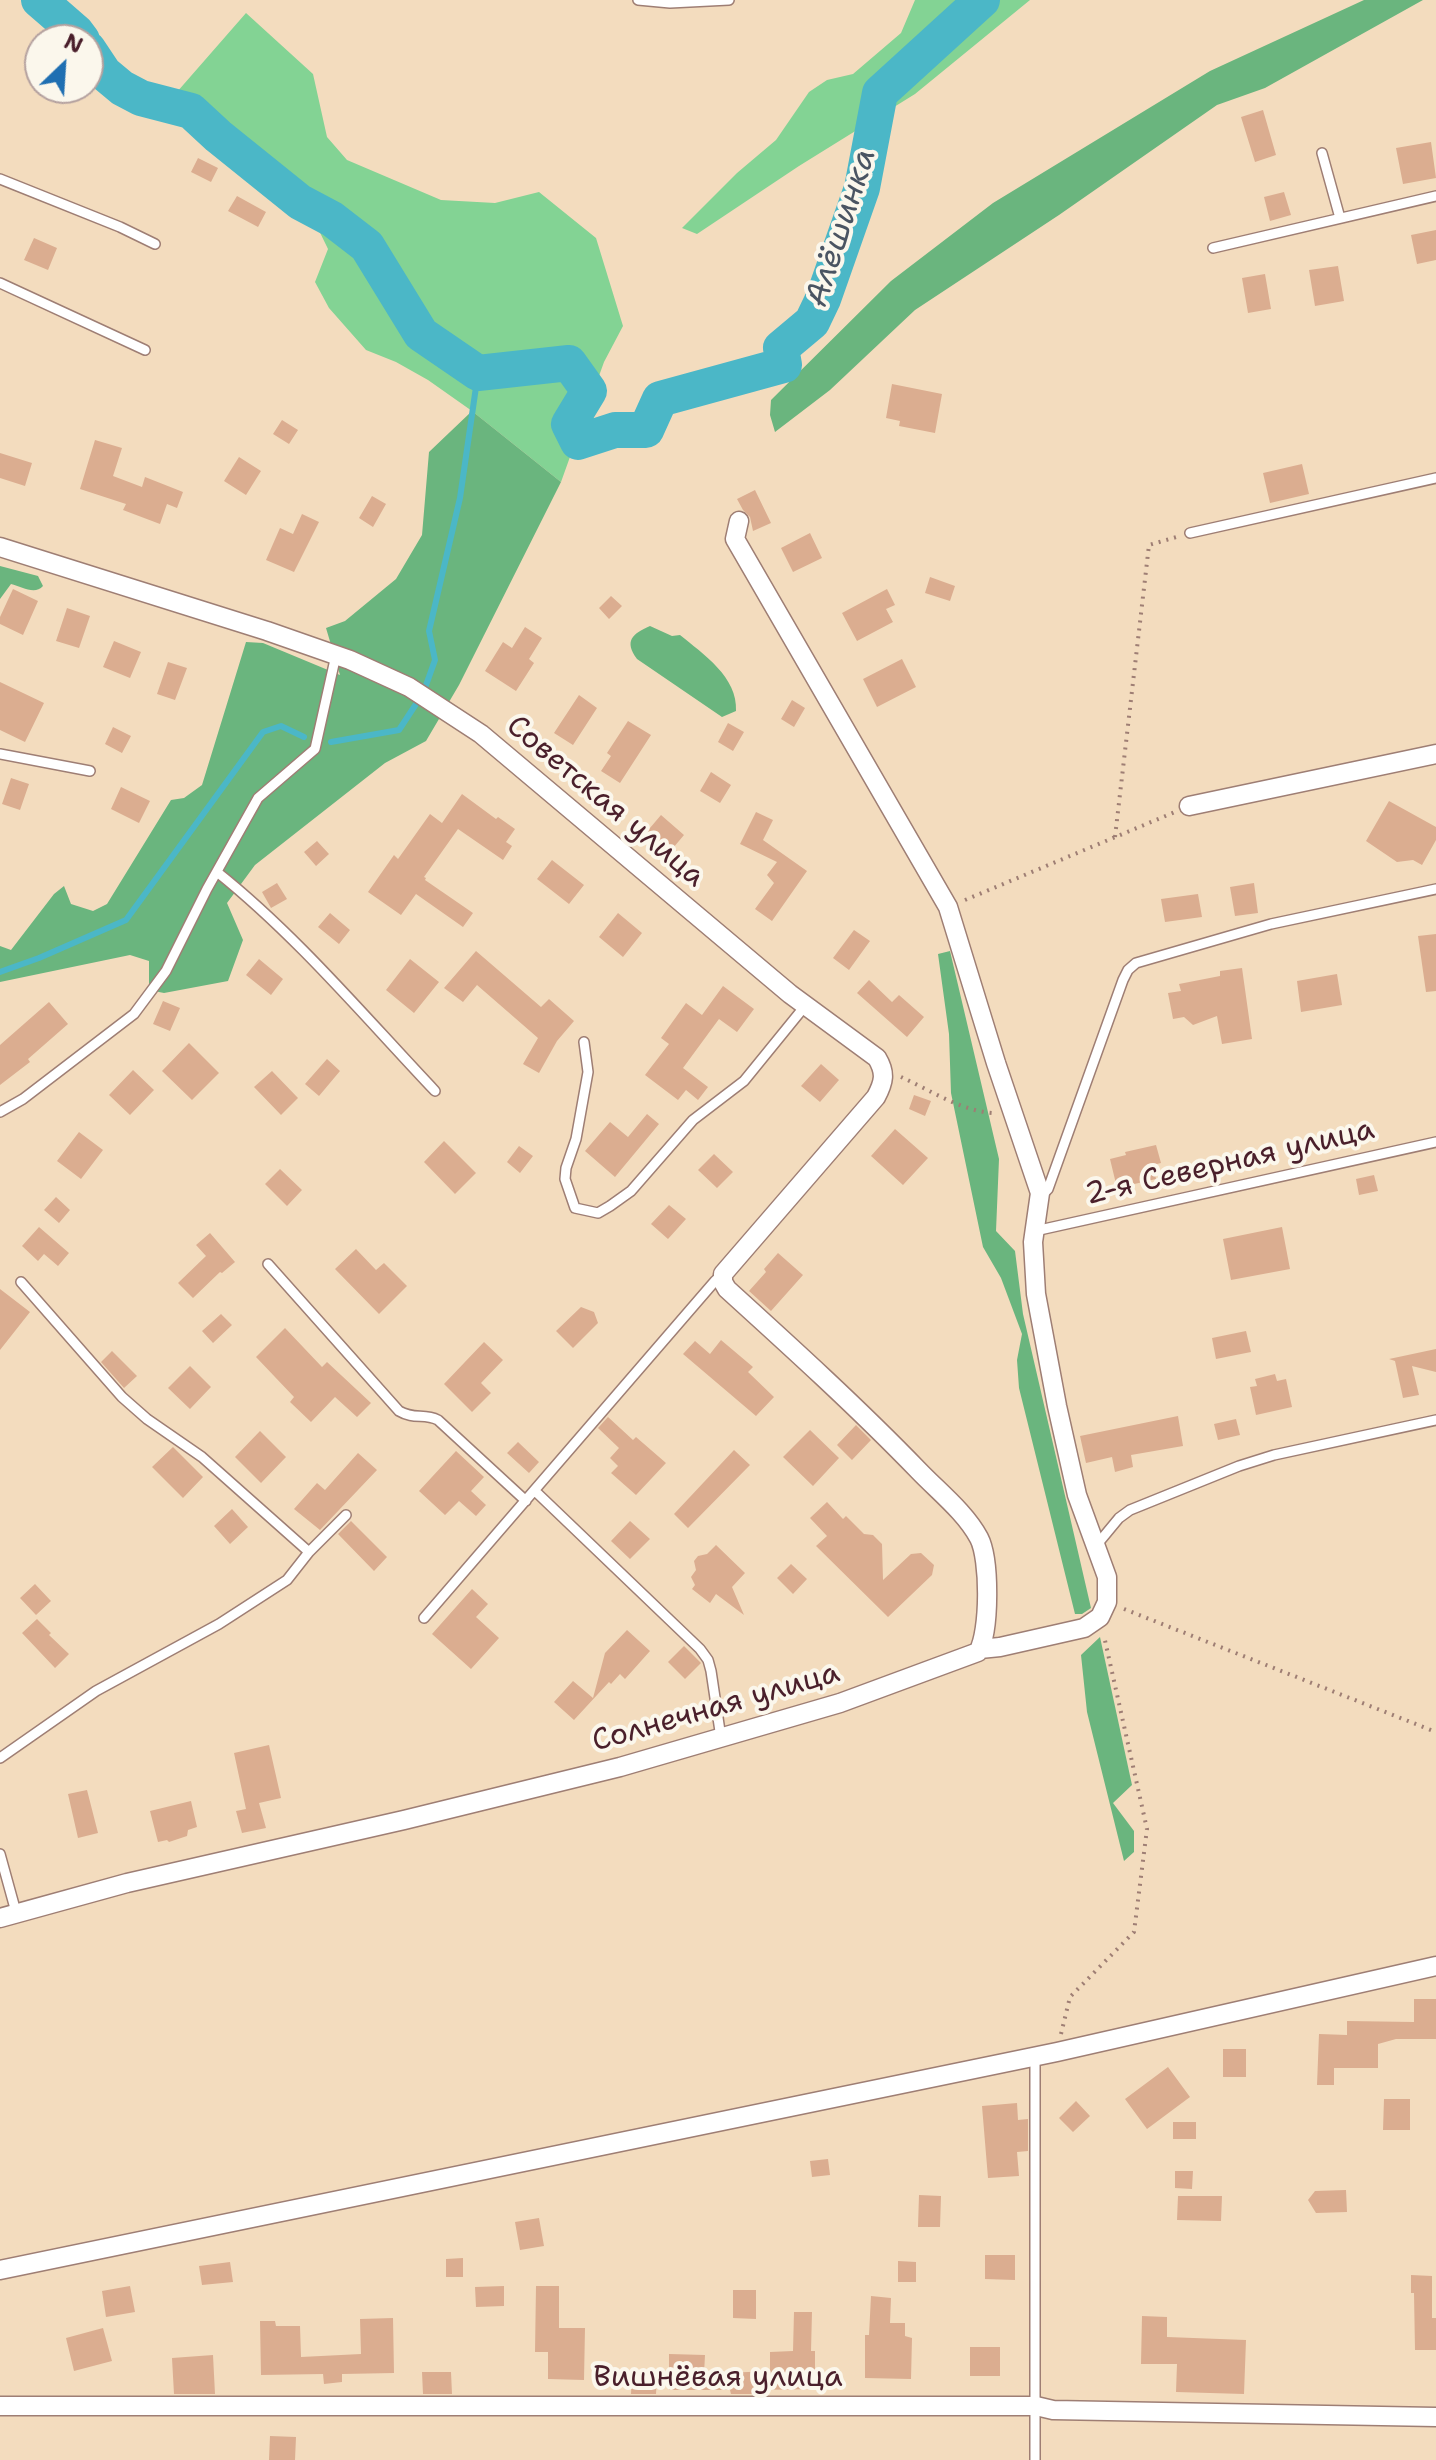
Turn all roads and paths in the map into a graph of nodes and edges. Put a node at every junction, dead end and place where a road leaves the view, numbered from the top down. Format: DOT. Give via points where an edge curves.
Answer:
graph roads {
  1 [pos="638,0"];
  2 [pos="729,0"];
  3 [pos="1322,153"];
  4 [pos="0,179"];
  5 [pos="1436,196"];
  6 [pos="1340,218"];
  7 [pos="155,244"];
  8 [pos="1213,248"];
  9 [pos="0,283"];
  10 [pos="145,350"];
  11 [pos="1436,478"];
  12 [pos="739,521"];
  13 [pos="1190,533"];
  14 [pos="0,547"];
  15 [pos="336,655"];
  16 [pos="0,754"];
  17 [pos="1436,754"];
  18 [pos="90,771"];
  19 [pos="1189,806"];
  20 [pos="1115,837"];
  21 [pos="217,872"];
  22 [pos="1436,889"];
  23 [pos="948,907"];
  24 [pos="805,1006"];
  25 [pos="584,1042"];
  26 [pos="884,1070"];
  27 [pos="435,1091"];
  28 [pos="0,1112"];
  29 [pos="1014,1114"];
  30 [pos="1436,1142"];
  31 [pos="1040,1198"];
  32 [pos="1035,1231"];
  33 [pos="268,1264"];
  34 [pos="723,1278"];
  35 [pos="21,1282"];
  36 [pos="1436,1420"];
  37 [pos="535,1491"];
  38 [pos="526,1501"];
  39 [pos="346,1515"];
  40 [pos="1095,1547"];
  41 [pos="309,1552"];
  42 [pos="1103,1610"];
  43 [pos="424,1618"];
  44 [pos="980,1649"];
  45 [pos="1436,1732"];
  46 [pos="721,1738"];
  47 [pos="0,1758"];
  48 [pos="0,1854"];
  49 [pos="8,1915"];
  50 [pos="1436,1966"];
  51 [pos="1057,2052"];
  52 [pos="1035,2057"];
  53 [pos="0,2270"];
  54 [pos="0,2406"];
  55 [pos="1036,2406"];
  56 [pos="1436,2417"];
  57 [pos="1035,2460"];
  1 -- 2 [label="lane"];
  3 -- 6 [label="lane"];
  4 -- 7 [label="lane"];
  5 -- 6 [label="lane"];
  6 -- 8 [label="lane"];
  9 -- 10 [label="lane"];
  11 -- 13 [label="lane"];
  12 -- 23 [label="street" via="735,539"];
  13 -- 20 [label="path" via="1149,545"];
  14 -- 15 [label="street, Советская улица"];
  15 -- 21 [label="lane" via="315,749 258,798"];
  15 -- 24 [label="street, Советская улица" via="409,687 481,734"];
  16 -- 18 [label="lane"];
  17 -- 19 [label="street"];
  19 -- 20 [label="path"];
  20 -- 23 [label="path"];
  21 -- 27 [label="lane" via="311,958"];
  21 -- 28 [label="lane" via="166,971 134,1014"];
  22 -- 31 [label="lane" via="1271,924 1136,963 1123,980 1048,1189"];
  23 -- 29 [label="street"];
  24 -- 25 [label="lane" via="744,1081 693,1120 631,1191 598,1213 575,1208 565,1179 588,1072"];
  24 -- 26 [label="street, Советская улица" via="861,1045"];
  26 -- 29 [label="path" via="973,1108"];
  26 -- 34 [label="street" via="876,1097"];
  29 -- 31 [label="street"];
  30 -- 32 [label="lane, 2-я Северная улица"];
  31 -- 32 [label="street"];
  32 -- 40 [label="street" via="1036,1294 1052,1381 1077,1495"];
  33 -- 38 [label="lane" via="399,1411 438,1420"];
  34 -- 37 [label="lane" via="715,1281"];
  34 -- 44 [label="street" via="727,1289 871,1421 980,1540 987,1609"];
  35 -- 41 [label="lane" via="122,1397 202,1457"];
  36 -- 40 [label="lane" via="1239,1466 1130,1510"];
  37 -- 38 [label="lane"];
  37 -- 46 [label="lane" via="700,1649 708,1660"];
  38 -- 43 [label="lane"];
  39 -- 41 [label="lane"];
  40 -- 42 [label="street" via="1107,1577"];
  41 -- 47 [label="lane" via="287,1580 256,1601 96,1691"];
  42 -- 44 [label="street, Солнечная улица" via="1084,1628"];
  42 -- 45 [label="path"];
  42 -- 51 [label="path" via="1147,1829 1134,1932 1070,1997"];
  44 -- 46 [label="street, Солнечная улица" via="872,1692"];
  46 -- 49 [label="street, Солнечная улица"];
  48 -- 49 [label="lane"];
  50 -- 51 [label="street"];
  51 -- 52 [label="street"];
  52 -- 53 [label="street"];
  52 -- 55 [label="lane"];
  54 -- 55 [label="street, Вишнёвая улица"];
  55 -- 56 [label="street, Вишнёвая улица"];
  55 -- 57 [label="lane"];
}
